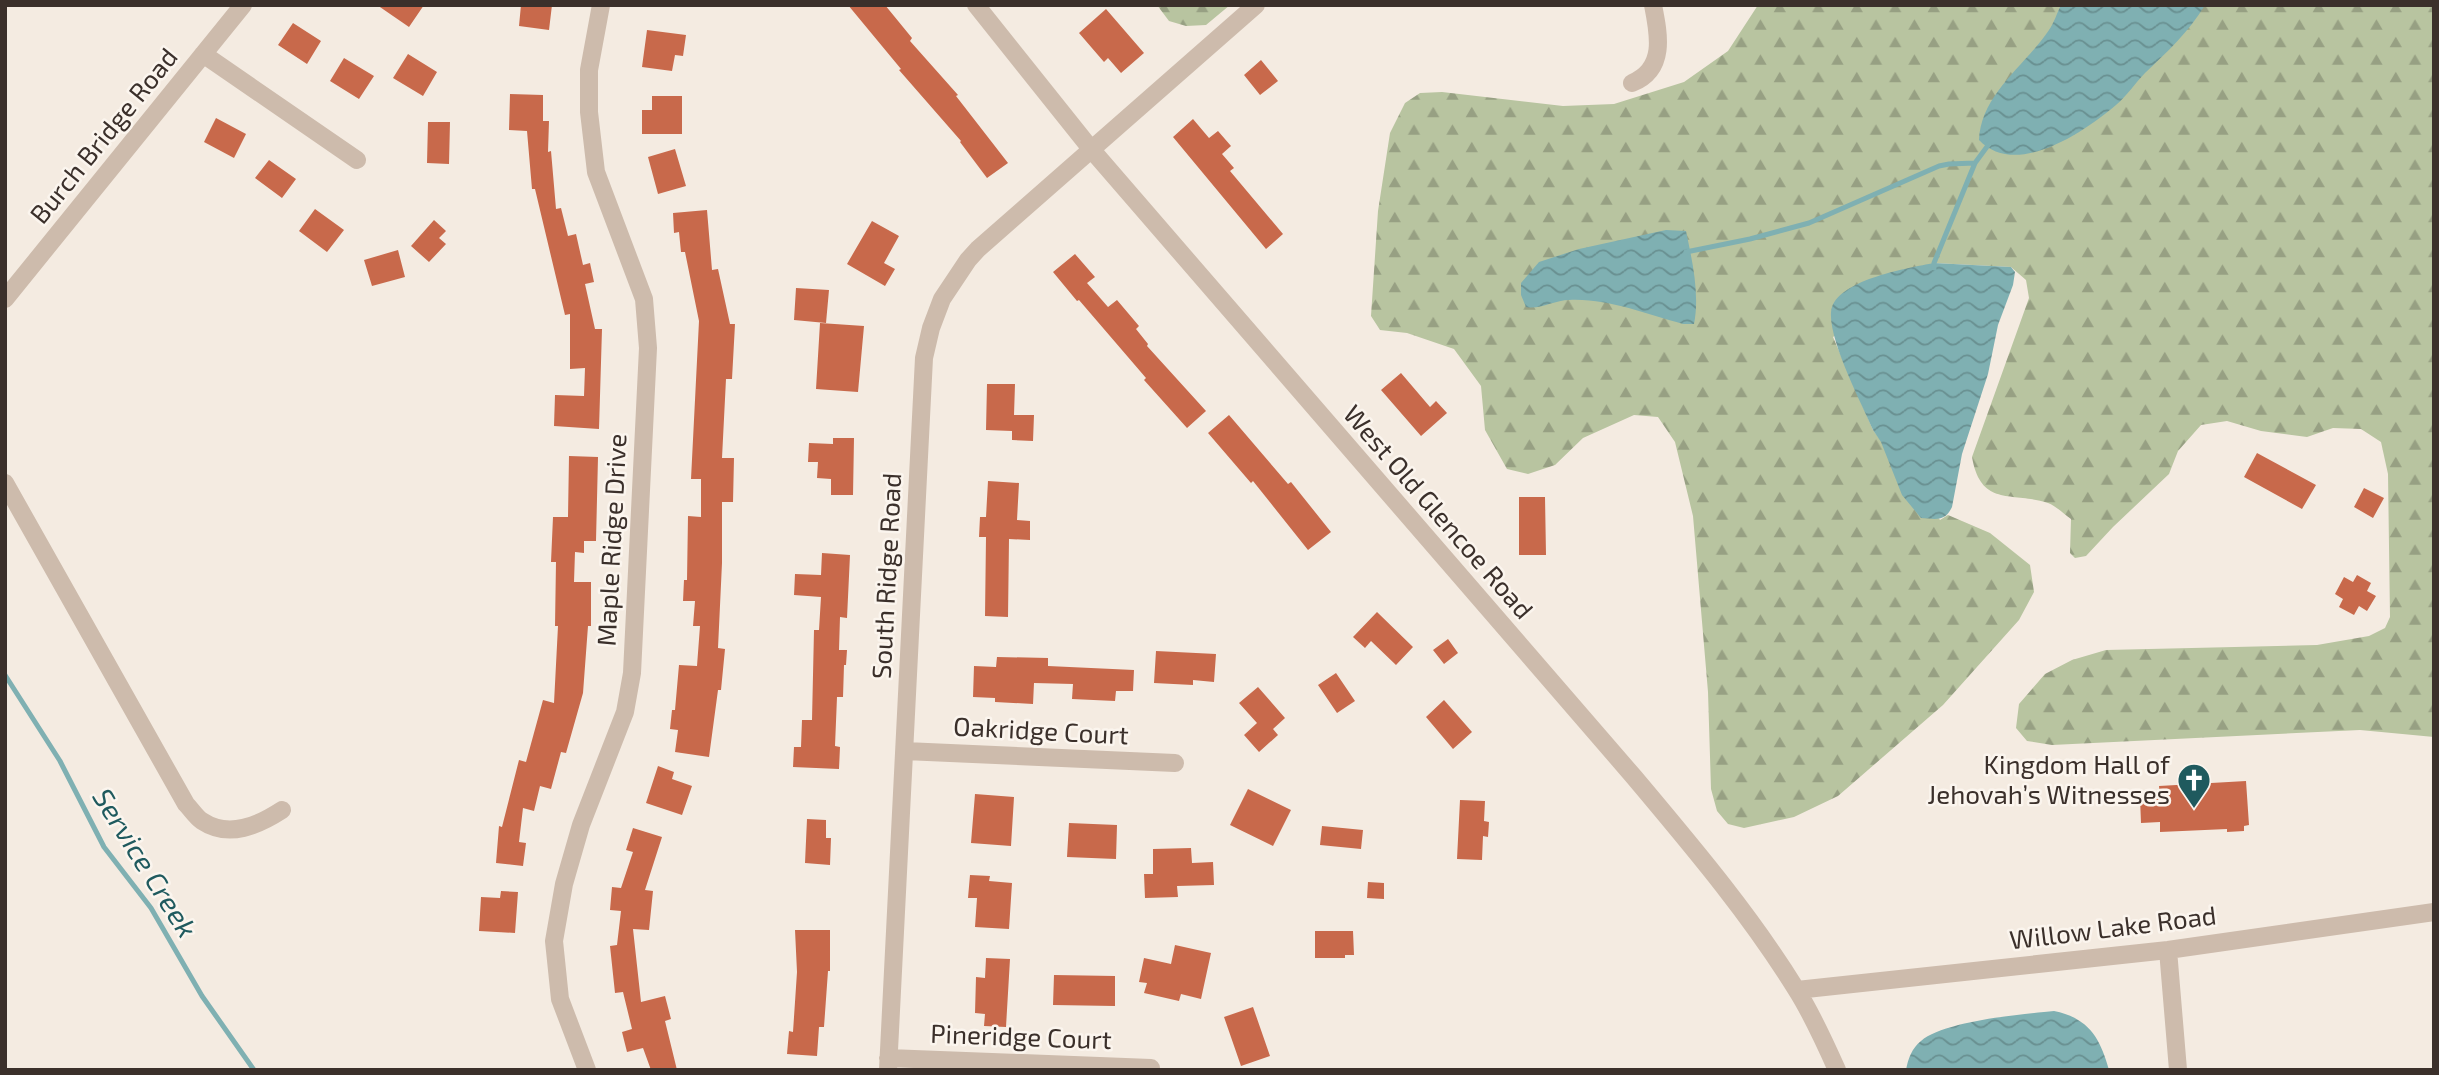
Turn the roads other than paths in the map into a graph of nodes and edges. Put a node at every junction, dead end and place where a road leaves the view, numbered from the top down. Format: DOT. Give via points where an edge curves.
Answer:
graph roads {
  1 [pos="243,5"];
  2 [pos="601,5"];
  3 [pos="976,5"];
  4 [pos="1256,5"];
  5 [pos="1653,5"];
  6 [pos="203,54"];
  7 [pos="1632,83"];
  8 [pos="1091,149"];
  9 [pos="357,160"];
  10 [pos="5,299"];
  11 [pos="5,483"];
  12 [pos="905,751"];
  13 [pos="1175,764"];
  14 [pos="282,810"];
  15 [pos="2434,912"];
  16 [pos="2168,950"];
  17 [pos="1797,990"];
  18 [pos="888,1064"];
  19 [pos="1151,1068"];
  20 [pos="587,1070"];
  21 [pos="1837,1070"];
  22 [pos="2178,1070"];
  1 -- 6 [label="street, Burch Bridge Road"];
  2 -- 20 [label="street, Maple Ridge Drive" via="589,70 596,172 645,299 648,348 632,673 625,712 577,837 554,941 560,999"];
  3 -- 8 [label="street, West Old Glencoe Road"];
  4 -- 8 [label="street, South Ridge Road"];
  5 -- 7 [label="street" via="1657,59 1646,75"];
  6 -- 9 [label="street"];
  6 -- 10 [label="street, Burch Bridge Road"];
  8 -- 12 [label="street, South Ridge Road" via="968,260 942,299 931,328 922,386"];
  8 -- 17 [label="street, West Old Glencoe Road" via="1660,808 1733,898"];
  11 -- 14 [label="street" via="186,804 202,821 223,829 245,829"];
  12 -- 13 [label="street, Oakridge Court"];
  12 -- 18 [label="street, South Ridge Road"];
  15 -- 16 [label="street, Willow Lake Road"];
  16 -- 17 [label="street, Willow Lake Road"];
  16 -- 22 [label="street"];
  17 -- 21 [label="street, West Old Glencoe Road"];
  18 -- 19 [label="street, Pineridge Court"];
}
